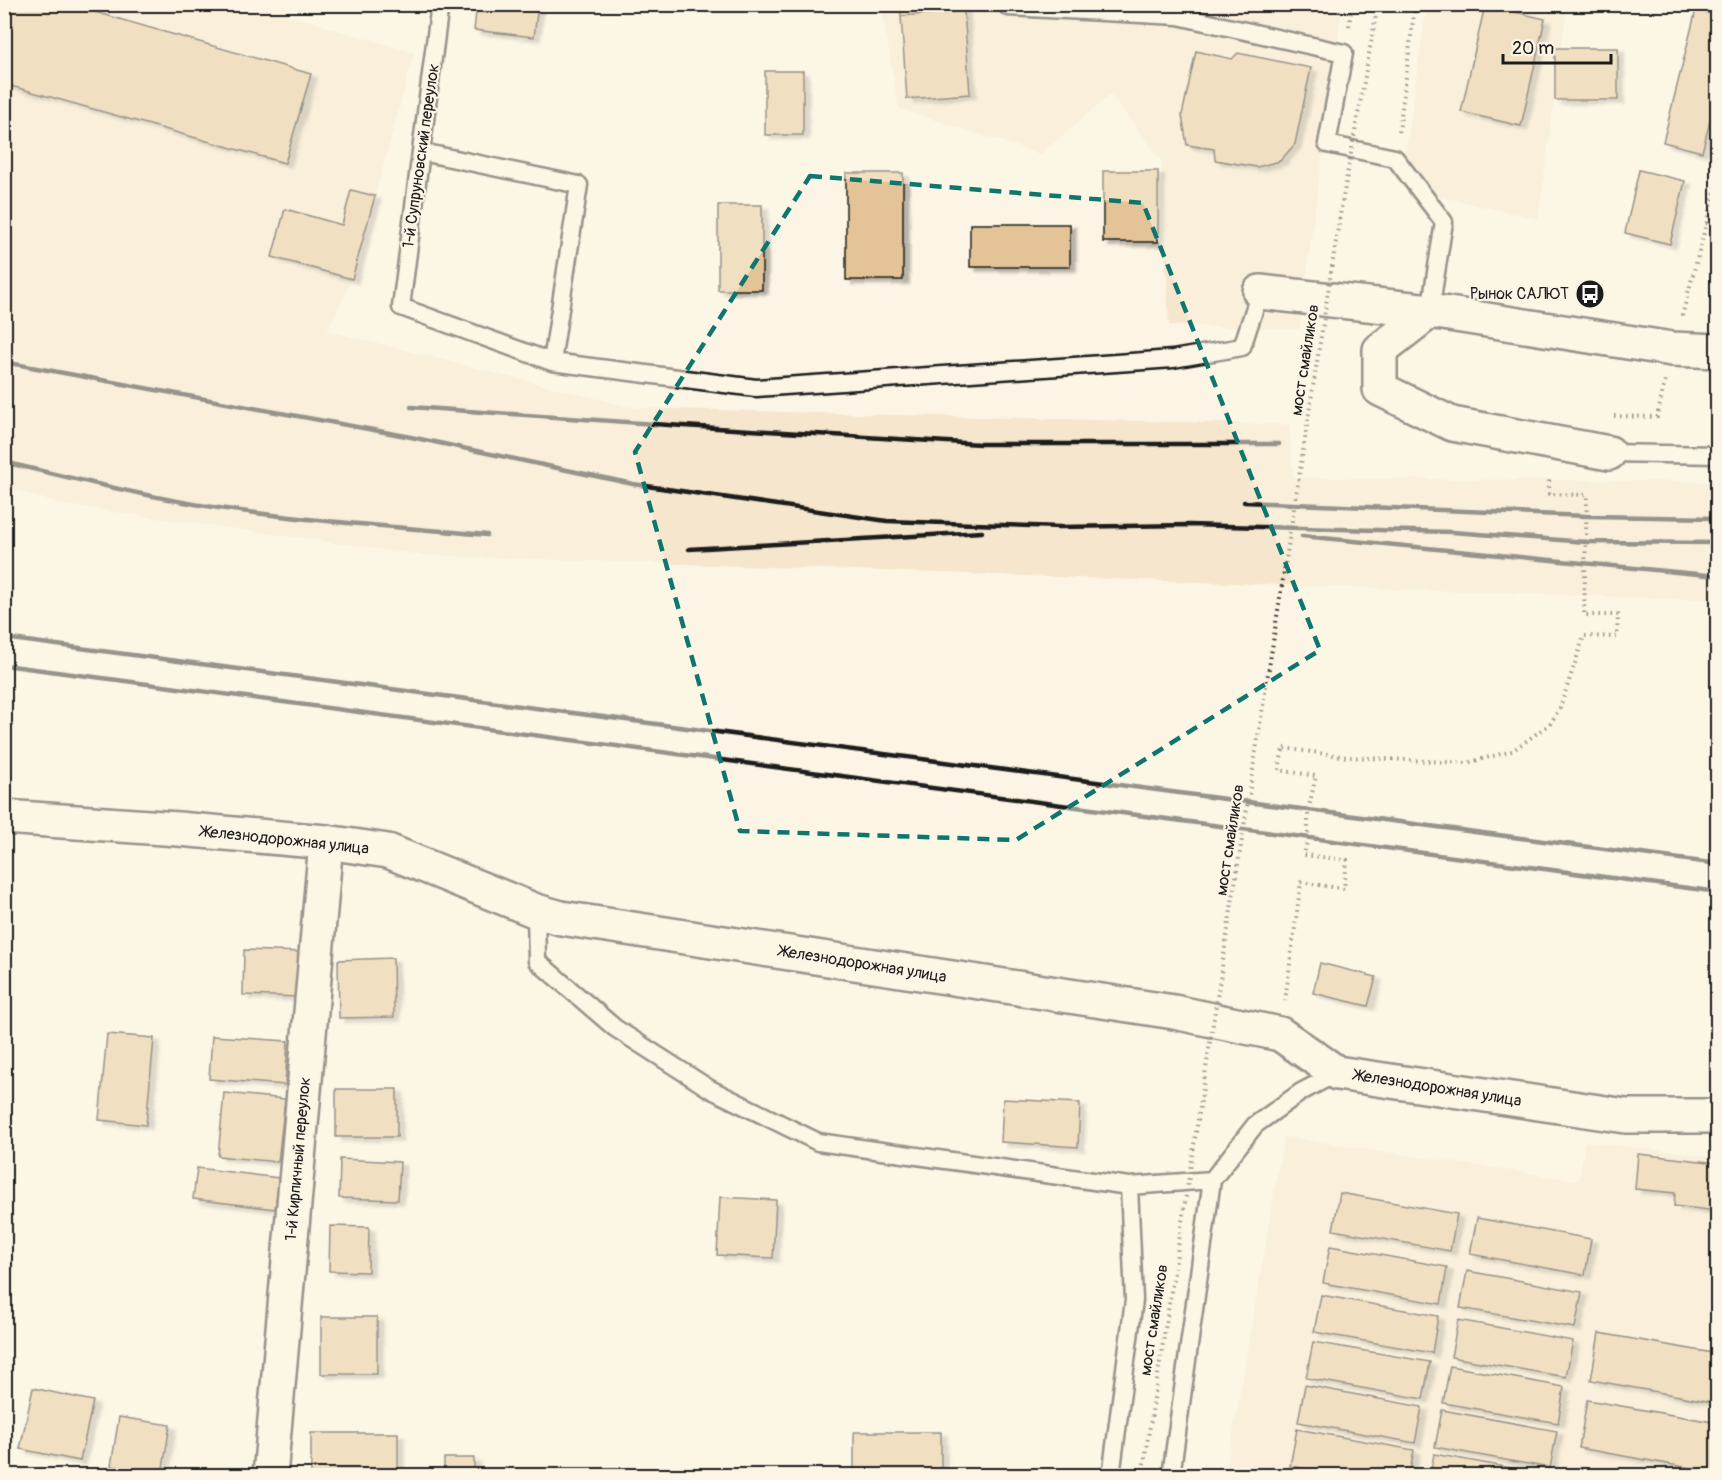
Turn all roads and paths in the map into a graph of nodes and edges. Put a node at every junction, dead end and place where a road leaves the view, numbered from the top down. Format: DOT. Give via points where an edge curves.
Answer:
graph roads {
  1 [pos="441,4"];
  2 [pos="1378,4"];
  3 [pos="1415,4"];
  4 [pos="1521,4"];
  5 [pos="1597,4"];
  6 [pos="1008,7"];
  7 [pos="422,153"];
  8 [pos="1395,158"];
  9 [pos="1718,180"];
  10 [pos="1706,223"];
  11 [pos="1718,226"];
  12 [pos="1260,292"];
  13 [pos="1430,311"];
  14 [pos="1672,349"];
  15 [pos="1718,351"];
  16 [pos="552,362"];
  17 [pos="1612,416"];
  18 [pos="1609,453"];
  19 [pos="1718,455"];
  20 [pos="1550,471"];
  21 [pos="4,817"];
  22 [pos="326,842"];
  23 [pos="537,910"];
  24 [pos="1280,1034"];
  25 [pos="1337,1072"];
  26 [pos="1718,1116"];
  27 [pos="1212,1180"];
  28 [pos="1129,1186"];
  29 [pos="270,1476"];
  30 [pos="1112,1476"];
  31 [pos="1142,1476"];
  32 [pos="1171,1476"];
  1 -- 7 [label="lane, 1-й Супруновский переулок"];
  2 -- 31 [label="path, мост смайликов, bridge" via="1341,209"];
  3 -- 8 [label="path"];
  4 -- 5 [label="path" via="1553,11"];
  6 -- 8 [label="lane" via="1178,16 1344,53 1327,144"];
  7 -- 16 [label="lane, 1-й Супруновский переулок" via="401,307"];
  7 -- 16 [label="lane" via="579,185"];
  8 -- 13 [label="lane" via="1444,222"];
  9 -- 10 [label="path"];
  10 -- 11 [label="path"];
  10 -- 14 [label="path"];
  12 -- 13 [label="street"];
  12 -- 16 [label="lane" via="1242,347 1173,359 756,388"];
  13 -- 14 [label="street"];
  13 -- 18 [label="street" via="1380,350 1380,389 1452,424"];
  14 -- 15 [label="street"];
  14 -- 17 [label="path" via="1657,417"];
  18 -- 19 [label="lane"];
  20 -- 24 [label="path" via="1549,494 1587,495 1584,615 1618,615 1617,637 1584,636 1560,708 1550,724 1512,751 1467,763 1348,757 1283,748 1279,770 1316,776 1304,855 1347,860 1344,889 1301,882"];
  21 -- 22 [label="street, Железнодорожная улица"];
  22 -- 23 [label="street, Железнодорожная улица" via="388,851"];
  22 -- 29 [label="street, 1-й Кирпичный переулок"];
  23 -- 24 [label="street, Железнодорожная улица" via="561,918 1174,1012"];
  23 -- 28 [label="lane" via="537,961 615,1028 710,1089 818,1142"];
  24 -- 25 [label="street, Железнодорожная улица"];
  25 -- 26 [label="street, Железнодорожная улица" via="1626,1116"];
  25 -- 27 [label="lane" via="1255,1125"];
  27 -- 28 [label="lane"];
  27 -- 32 [label="lane"];
  28 -- 30 [label="lane" via="1134,1300"];
}
